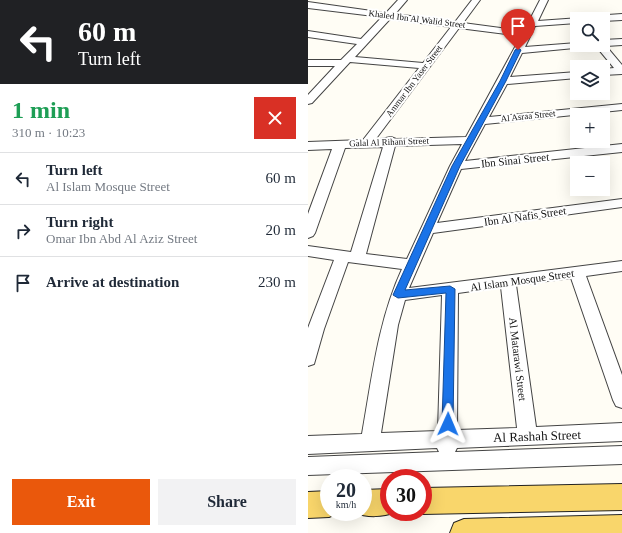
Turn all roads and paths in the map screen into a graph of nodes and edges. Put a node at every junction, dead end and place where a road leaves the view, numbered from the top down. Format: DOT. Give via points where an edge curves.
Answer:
graph roads {
  1 [pos="404,0"];
  2 [pos="476,0"];
  3 [pos="544,0"];
  4 [pos="308,5"];
  5 [pos="389,16"];
  6 [pos="622,16"];
  7 [pos="610,17"];
  8 [pos="570,21"];
  9 [pos="457,24"];
  10 [pos="529,29"];
  11 [pos="308,34"];
  12 [pos="364,42"];
  13 [pos="622,42"];
  14 [pos="610,43"];
  15 [pos="570,46"];
  16 [pos="518,50"];
  17 [pos="606,52"];
  18 [pos="346,61"];
  19 [pos="308,63"];
  20 [pos="426,66"];
  21 [pos="622,70"];
  22 [pos="610,71"];
  23 [pos="570,75"];
  24 [pos="503,81"];
  25 [pos="308,100"];
  26 [pos="622,107"];
  27 [pos="481,121"];
  28 [pos="469,140"];
  29 [pos="391,142"];
  30 [pos="367,143"];
  31 [pos="340,144"];
  32 [pos="308,146"];
  33 [pos="622,148"];
  34 [pos="456,166"];
  35 [pos="622,203"];
  36 [pos="427,229"];
  37 [pos="308,233"];
  38 [pos="308,251"];
  39 [pos="350,257"];
  40 [pos="410,265"];
  41 [pos="622,266"];
  42 [pos="577,272"];
  43 [pos="508,282"];
  44 [pos="450,289"];
  45 [pos="398,295"];
  46 [pos="308,359"];
  47 [pos="622,400"];
  48 [pos="622,432"];
  49 [pos="528,436"];
  50 [pos="447,439"];
  51 [pos="370,442"];
  52 [pos="308,445"];
  53 [pos="622,455"];
  54 [pos="447,460"];
  55 [pos="308,466"];
  56 [pos="622,497"];
  57 [pos="432,501"];
  58 [pos="320,504"];
  59 [pos="308,505"];
  60 [pos="622,529"];
  61 [pos="464,533"];
  1 -- 5 [label="street"];
  2 -- 9 [label="street, Ammar Ibn Yaser Street"];
  3 -- 10 [label="street"];
  4 -- 5 [label="street, Khaled Ibn Al Walid Street"];
  5 -- 9 [label="street, Khaled Ibn Al Walid Street"];
  5 -- 12 [label="street"];
  6 -- 7 [label="street"];
  8 -- 10 [label="street, Khaled Ibn Al Walid Street"];
  9 -- 10 [label="street, Khaled Ibn Al Walid Street"];
  9 -- 20 [label="street, Ammar Ibn Yaser Street"];
  10 -- 16 [label="street"];
  11 -- 12 [label="street"];
  12 -- 18 [label="street"];
  13 -- 14 [label="street"];
  15 -- 16 [label="street"];
  16 -- 24 [label="street"];
  17 -- 21 [label="street"];
  18 -- 19 [label="street"];
  18 -- 20 [label="street"];
  18 -- 25 [label="street"];
  20 -- 30 [label="street, Ammar Ibn Yaser Street"];
  21 -- 22 [label="street"];
  23 -- 24 [label="street"];
  24 -- 27 [label="street"];
  26 -- 27 [label="street, Al Asraa Street"];
  27 -- 28 [label="street"];
  28 -- 29 [label="street, Galal Al Rihani Street"];
  28 -- 34 [label="street"];
  29 -- 30 [label="street, Galal Al Rihani Street"];
  29 -- 39 [label="street"];
  30 -- 31 [label="street, Galal Al Rihani Street"];
  31 -- 32 [label="street, Galal Al Rihani Street"];
  31 -- 37 [label="street"];
  33 -- 34 [label="street, Ibn Sinai Street"];
  34 -- 36 [label="street"];
  35 -- 36 [label="street, Ibn Al Nafis Street"];
  36 -- 40 [label="street"];
  38 -- 39 [label="street"];
  39 -- 40 [label="street"];
  39 -- 46 [label="street" via="316,329"];
  40 -- 45 [label="street"];
  41 -- 42 [label="street, Al Islam Mosque Street"];
  42 -- 43 [label="street, Al Islam Mosque Street"];
  42 -- 47 [label="street"];
  43 -- 44 [label="street, Al Islam Mosque Street"];
  43 -- 49 [label="street, Al Matarawi Street"];
  44 -- 45 [label="street, Al Islam Mosque Street"];
  44 -- 50 [label="street"];
  45 -- 51 [label="street" via="390,325"];
  48 -- 49 [label="street, Al Rashah Street"];
  49 -- 50 [label="street, Al Rashah Street"];
  50 -- 51 [label="street, Al Rashah Street"];
  50 -- 54 [label="street"];
  51 -- 52 [label="street, Al Rashah Street"];
  53 -- 54 [label="street"];
  54 -- 55 [label="street"];
  56 -- 57 [label="main road"];
  58 -- 59 [label="main road"];
  60 -- 61 [label="main road"];
}
